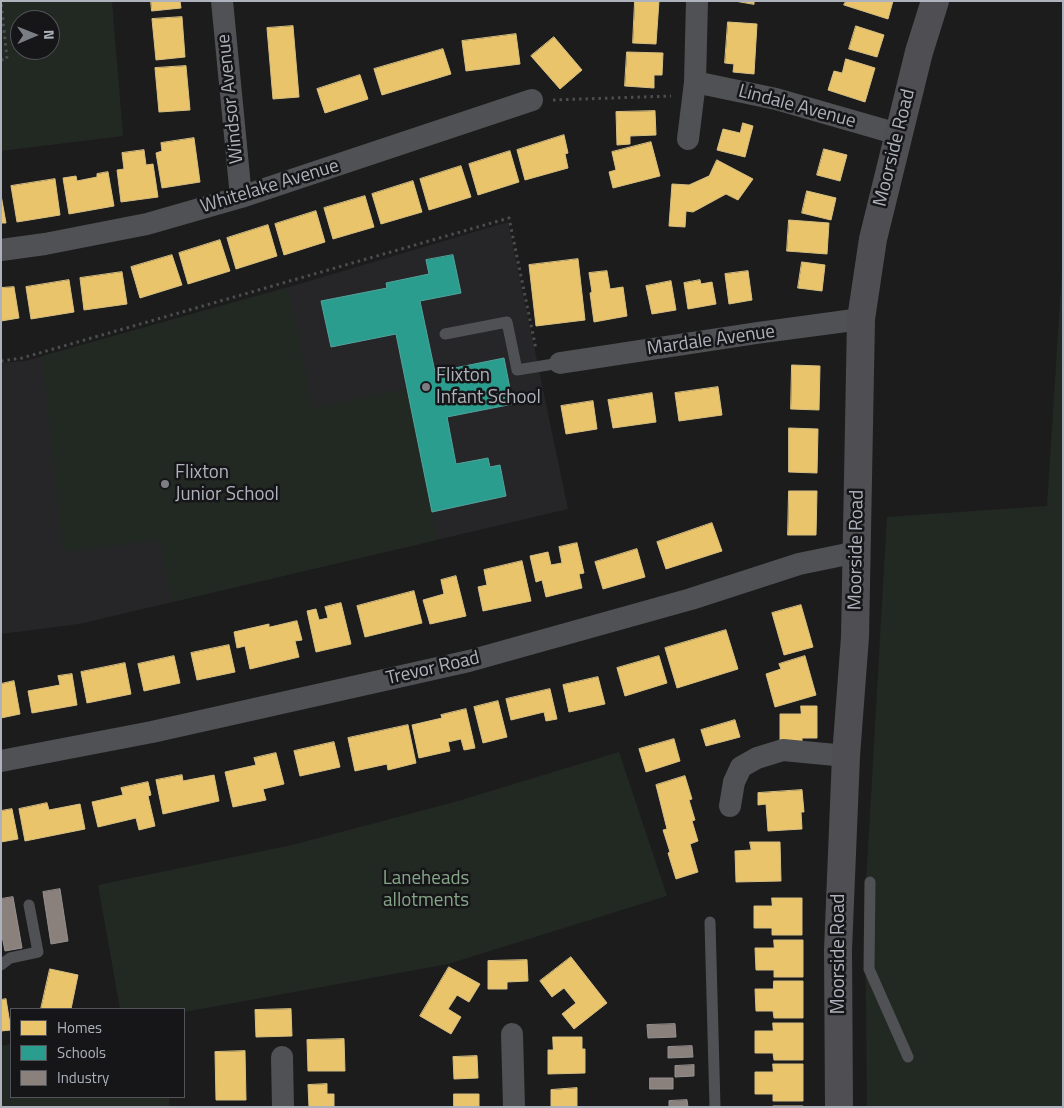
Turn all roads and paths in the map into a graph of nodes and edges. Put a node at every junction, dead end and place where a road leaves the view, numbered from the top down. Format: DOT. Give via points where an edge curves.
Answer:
graph roads {
  1 [pos="1,1"];
  2 [pos="222,1"];
  3 [pos="697,1"];
  4 [pos="936,1"];
  5 [pos="1,60"];
  6 [pos="694,88"];
  7 [pos="532,100"];
  8 [pos="898,134"];
  9 [pos="688,139"];
  10 [pos="241,197"];
  11 [pos="1,250"];
  12 [pos="861,319"];
  13 [pos="446,334"];
  14 [pos="1,361"];
  15 [pos="551,365"];
  16 [pos="858,552"];
  17 [pos="846,756"];
  18 [pos="1,761"];
  19 [pos="730,806"];
  20 [pos="870,882"];
  21 [pos="29,905"];
  22 [pos="710,922"];
  23 [pos="1,965"];
  24 [pos="512,1034"];
  25 [pos="282,1057"];
  26 [pos="908,1057"];
  27 [pos="283,1107"];
  28 [pos="514,1107"];
  29 [pos="715,1107"];
  30 [pos="839,1107"];
  1 -- 5 [label="path" via="7,59"];
  2 -- 10 [label="street, Windsor Avenue"];
  3 -- 6 [label="street"];
  4 -- 8 [label="street, Moorside Road"];
  6 -- 7 [label="path"];
  6 -- 8 [label="street, Lindale Avenue" via="776,99"];
  6 -- 9 [label="street"];
  7 -- 10 [label="street, Whitelake Avenue"];
  8 -- 12 [label="street, Moorside Road" via="872,240"];
  10 -- 11 [label="street, Whitelake Avenue" via="148,224"];
  12 -- 15 [label="street, Mardale Avenue"];
  12 -- 16 [label="street, Moorside Road"];
  13 -- 15 [label="lane" via="507,322 517,370"];
  14 -- 15 [label="path" via="22,358 509,218 536,348"];
  16 -- 17 [label="street, Moorside Road"];
  16 -- 18 [label="street, Trevor Road" via="799,564 691,599 469,661 152,732"];
  17 -- 19 [label="street" via="783,750 757,758 741,767 734,782"];
  17 -- 30 [label="street, Moorside Road" via="838,950"];
  20 -- 26 [label="lane" via="869,969"];
  21 -- 23 [label="lane" via="38,952 10,958"];
  22 -- 29 [label="lane"];
  24 -- 28 [label="street"];
  25 -- 27 [label="street"];
}
